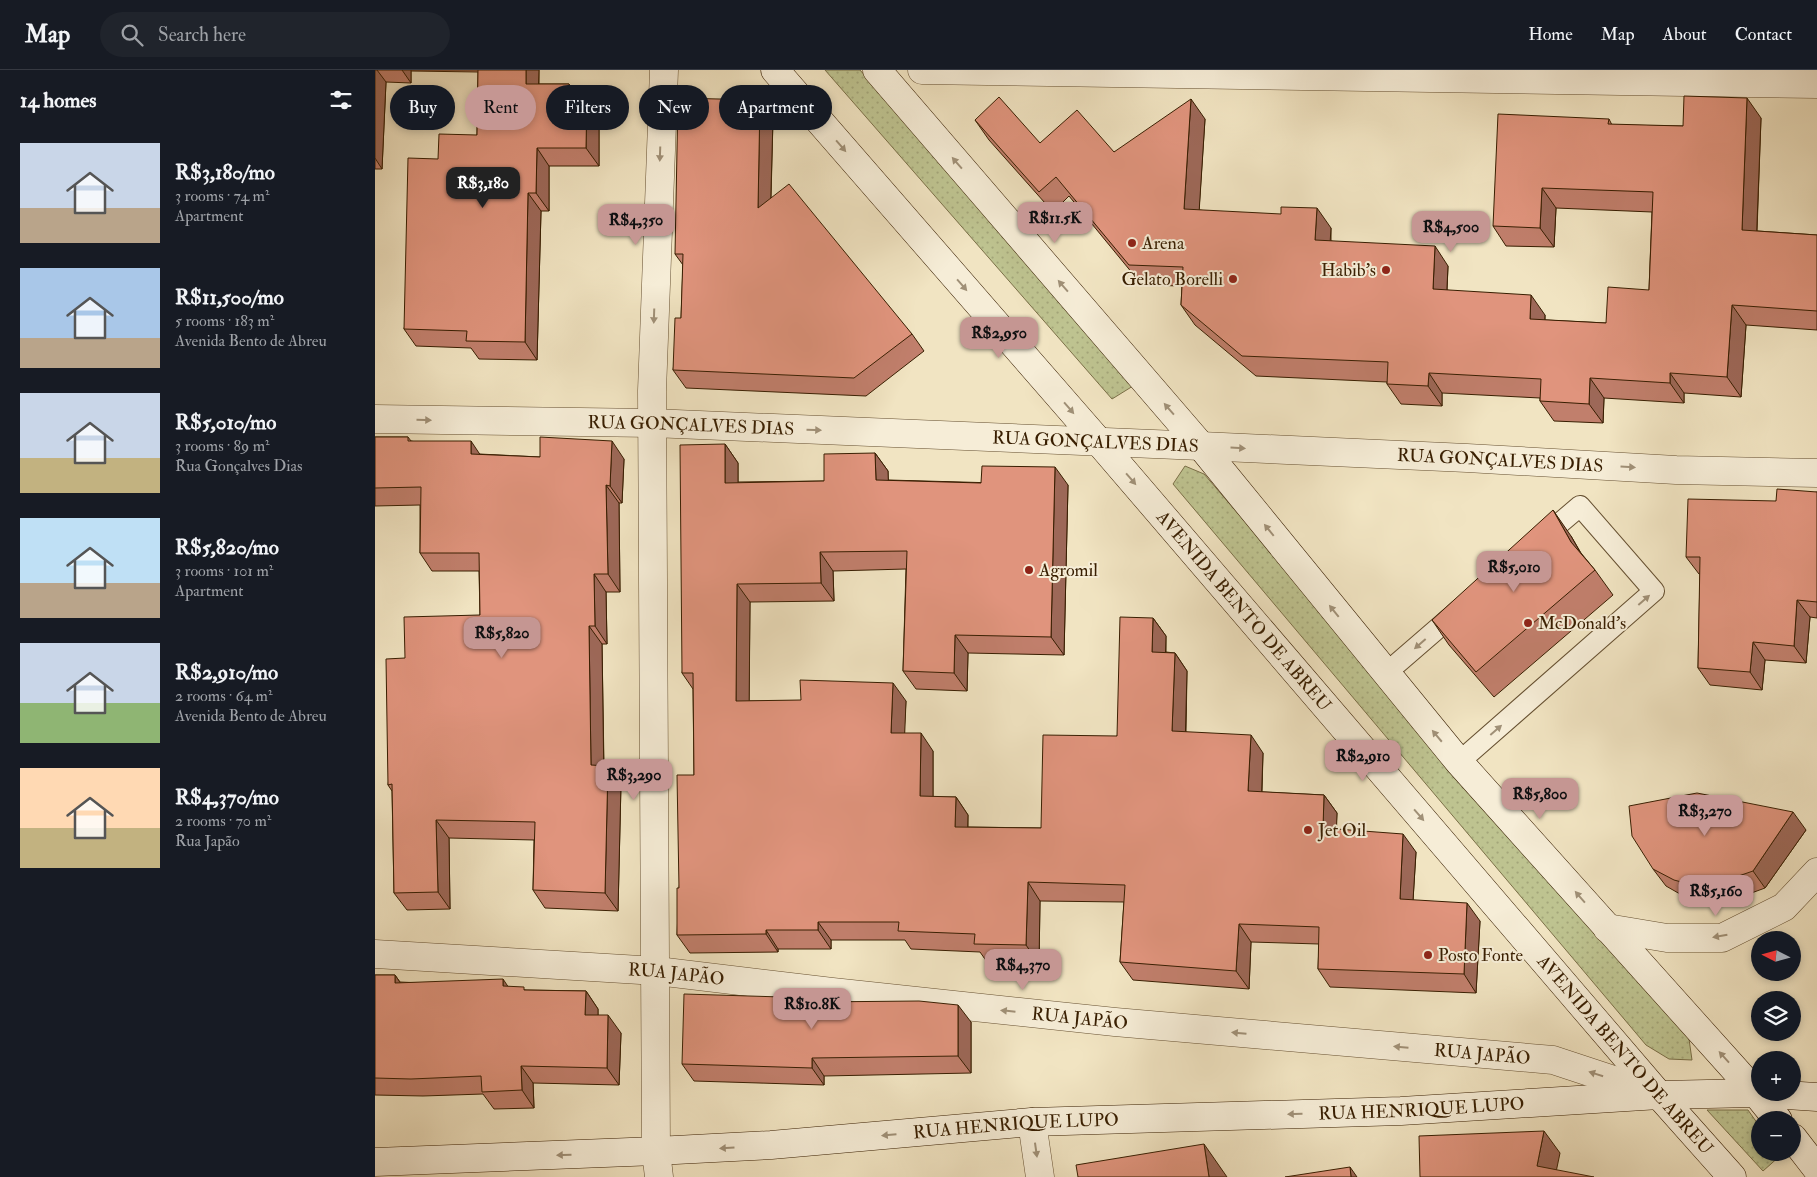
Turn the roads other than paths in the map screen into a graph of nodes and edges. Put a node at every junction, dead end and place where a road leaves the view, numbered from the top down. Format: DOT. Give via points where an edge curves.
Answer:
graph roads {
  1 [pos="663,70"];
  2 [pos="775,70"];
  3 [pos="877,70"];
  4 [pos="922,70"];
  5 [pos="1817,84"];
  6 [pos="375,419"];
  7 [pos="652,423"];
  8 [pos="1099,442"];
  9 [pos="1201,446"];
  10 [pos="1817,473"];
  11 [pos="1528,551"];
  12 [pos="1475,596"];
  13 [pos="1385,674"];
  14 [pos="1459,762"];
  15 [pos="1817,872"];
  16 [pos="1607,928"];
  17 [pos="375,954"];
  18 [pos="657,971"];
  19 [pos="1751,1087"];
  20 [pos="1751,1093"];
  21 [pos="1659,1095"];
  22 [pos="1801,1096"];
  23 [pos="1817,1097"];
  24 [pos="1763,1101"];
  25 [pos="1771,1111"];
  26 [pos="1032,1122"];
  27 [pos="1801,1150"];
  28 [pos="375,1162"];
  29 [pos="657,1164"];
  30 [pos="1814,1170"];
  31 [pos="1039,1177"];
  32 [pos="1732,1177"];
  1 -- 7 [label="street, one-way"];
  2 -- 8 [label="street, AVENIDA BENTO DE ABREU, one-way"];
  9 -- 3 [label="street, one-way"];
  4 -- 5 [label="street"];
  6 -- 7 [label="street, RUA GONÇALVES DIAS, one-way"];
  7 -- 8 [label="street, RUA GONÇALVES DIAS, one-way"];
  7 -- 18 [label="street"];
  8 -- 9 [label="street, RUA GONÇALVES DIAS"];
  8 -- 21 [label="street, AVENIDA BENTO DE ABREU, one-way"];
  9 -- 10 [label="street, RUA GONÇALVES DIAS, one-way" via="1676,470"];
  13 -- 9 [label="street, one-way"];
  14 -- 11 [label="lane, one-way" via="1654,592 1580,506"];
  12 -- 13 [label="lane, one-way"];
  14 -- 13 [label="street, one-way"];
  16 -- 14 [label="street, one-way"];
  15 -- 16 [label="street, one-way" via="1784,907 1722,938 1667,938"];
  19 -- 16 [label="street, one-way"];
  17 -- 18 [label="street, RUA JAPÃO"];
  21 -- 18 [label="street, RUA JAPÃO, one-way" via="1553,1060 1115,1022"];
  18 -- 29 [label="street"];
  20 -- 21 [label="street, RUA HENRIQUE LUPO"];
  21 -- 26 [label="street, RUA HENRIQUE LUPO, one-way" via="1401,1111"];
  21 -- 32 [label="street, AVENIDA BENTO DE ABREU"];
  22 -- 23 [label="street, RUA HENRIQUE LUPO"];
  24 -- 25 [label="street"];
  26 -- 29 [label="street, RUA HENRIQUE LUPO, one-way" via="771,1145"];
  26 -- 31 [label="street, one-way"];
  27 -- 30 [label="street"];
  29 -- 28 [label="street, RUA HENRIQUE LUPO, one-way"];
}
